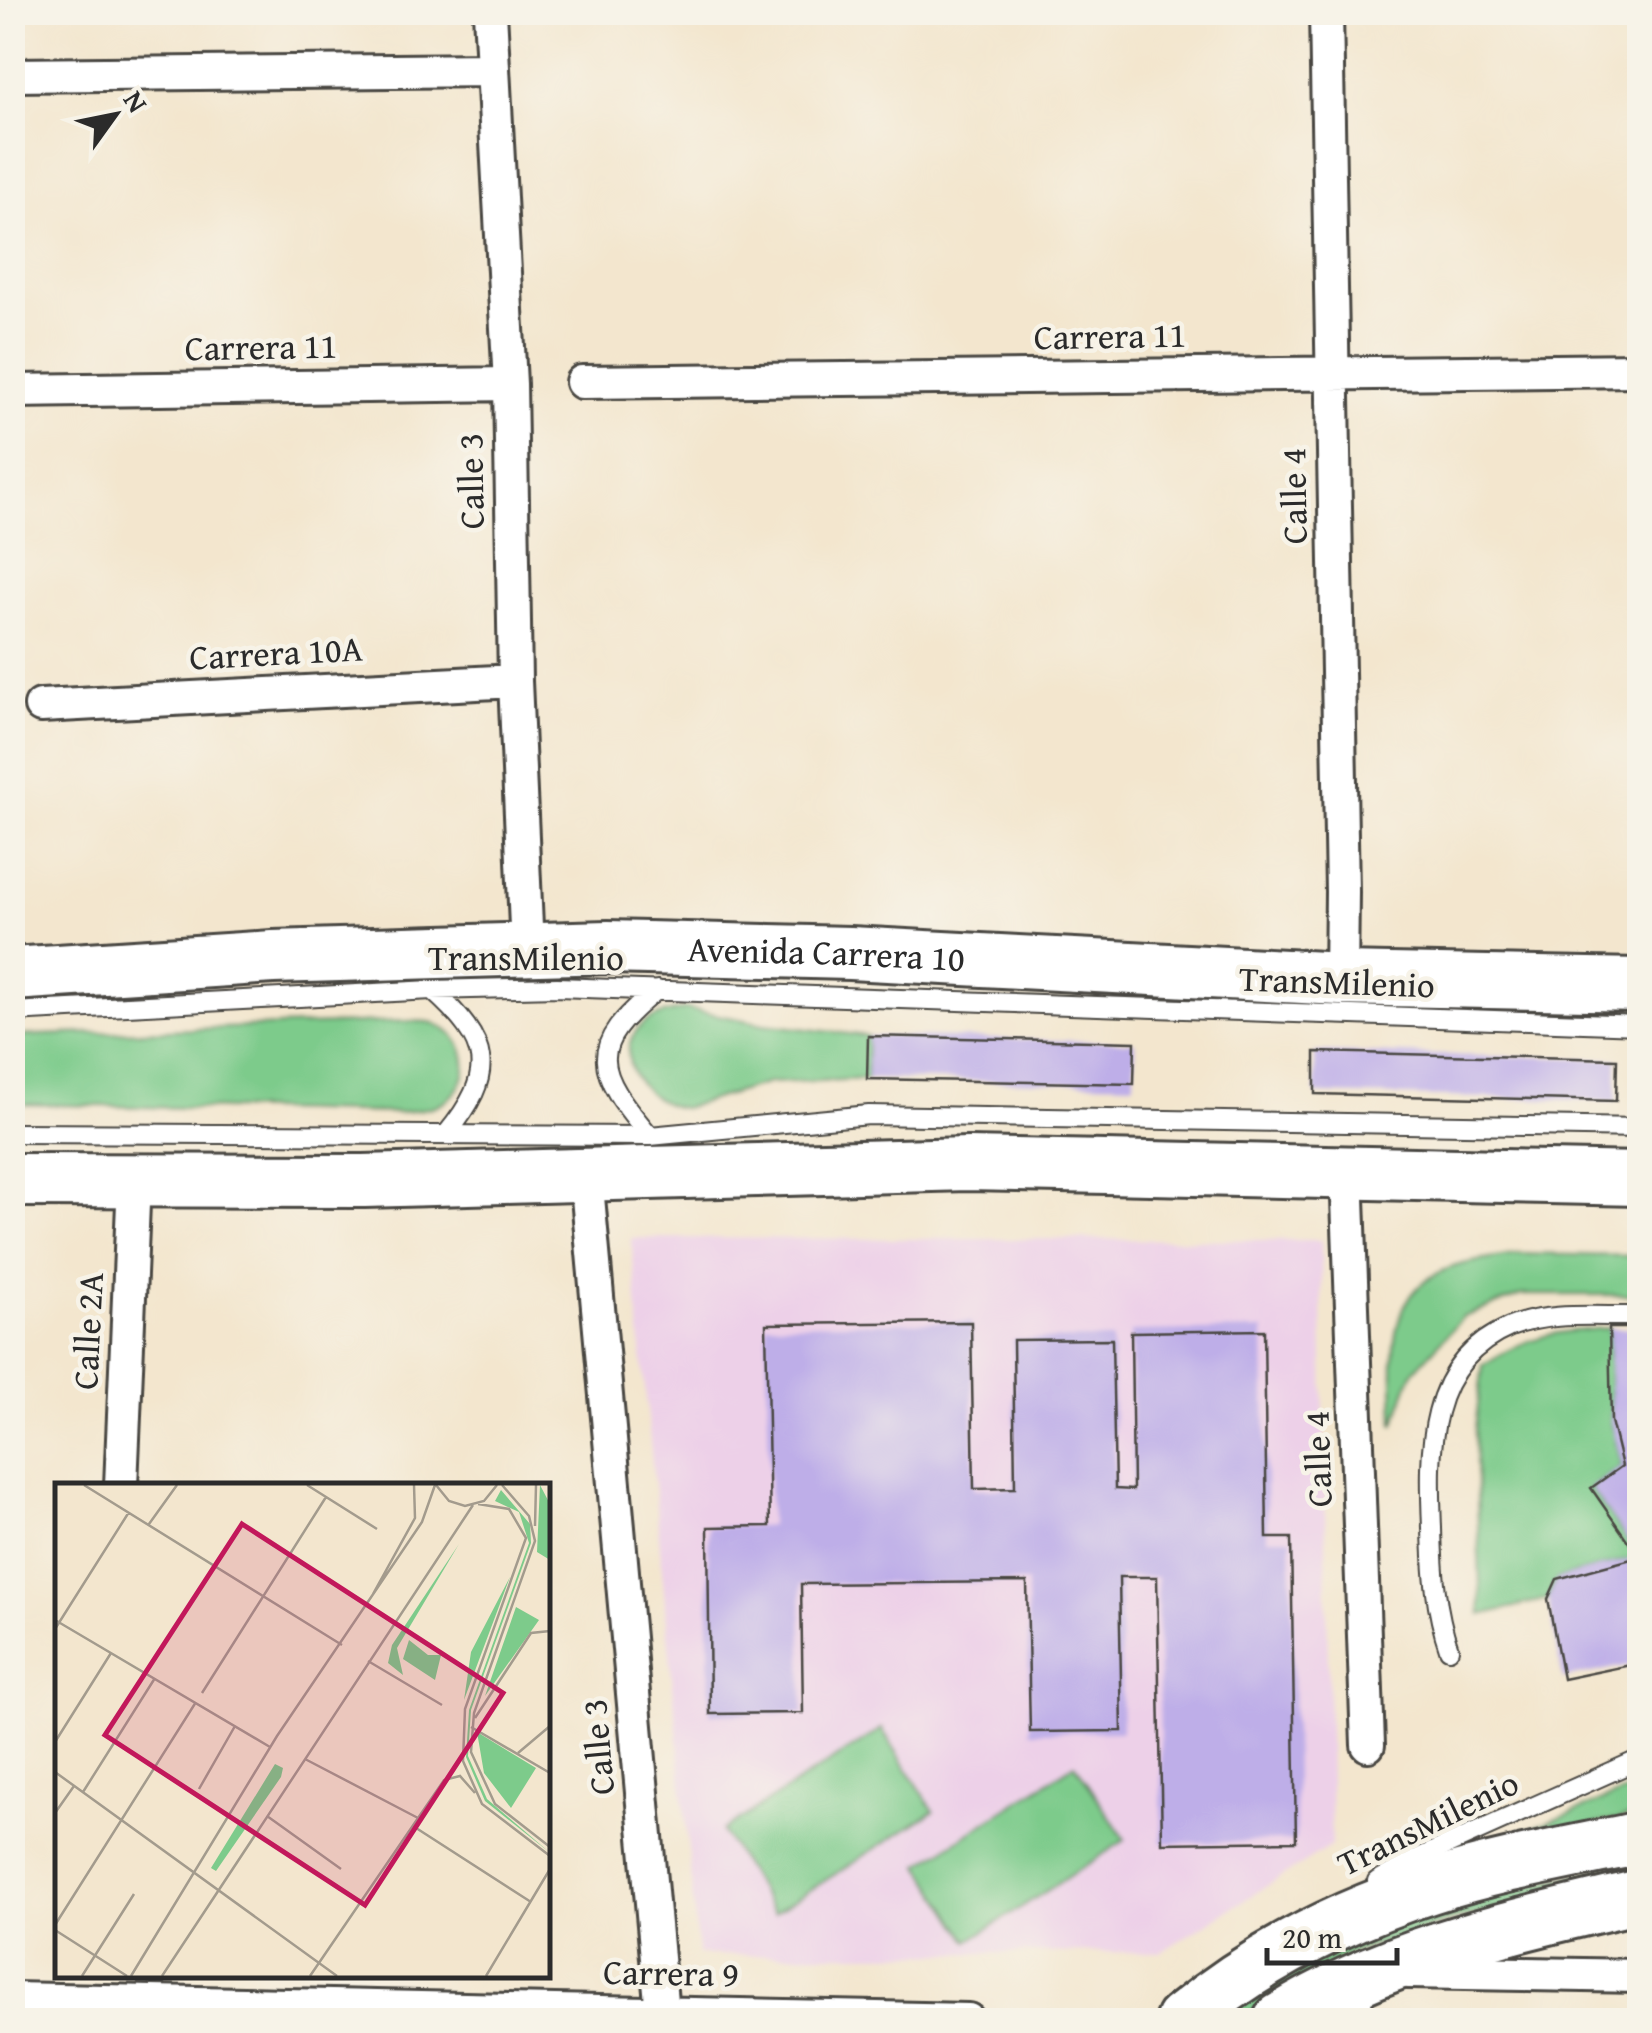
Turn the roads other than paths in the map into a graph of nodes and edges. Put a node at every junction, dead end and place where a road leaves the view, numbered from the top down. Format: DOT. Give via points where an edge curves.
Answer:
graph roads {
  1 [pos="490,12"];
  2 [pos="1326,12"];
  3 [pos="494,70"];
  4 [pos="12,74"];
  5 [pos="1640,370"];
  6 [pos="1332,374"];
  7 [pos="582,382"];
  8 [pos="510,384"];
  9 [pos="12,390"];
  10 [pos="515,681"];
  11 [pos="42,706"];
  12 [pos="527,948"];
  13 [pos="12,974"];
  14 [pos="1341,979"];
  15 [pos="1640,985"];
  16 [pos="432,990"];
  17 [pos="657,990"];
  18 [pos="12,1012"];
  19 [pos="1640,1025"];
  20 [pos="1640,1128"];
  21 [pos="12,1133"];
  22 [pos="446,1135"];
  23 [pos="650,1136"];
  24 [pos="1347,1171"];
  25 [pos="586,1174"];
  26 [pos="1640,1179"];
  27 [pos="12,1180"];
  28 [pos="134,1180"];
  29 [pos="1640,1316"];
  30 [pos="121,1483"];
  31 [pos="1449,1649"];
  32 [pos="1368,1745"];
  33 [pos="1640,1759"];
  34 [pos="1640,1838"];
  35 [pos="1366,1888"];
  36 [pos="1640,1896"];
  37 [pos="1348,1898"];
  38 [pos="1256,1964"];
  39 [pos="1640,1976"];
  40 [pos="1361,1990"];
  41 [pos="12,1998"];
  42 [pos="662,2013"];
  43 [pos="601,2016"];
  44 [pos="968,2020"];
  45 [pos="1182,2020"];
  46 [pos="1280,2020"];
  1 -- 3 [label="street, Calle 3"];
  2 -- 6 [label="street, Calle 4"];
  3 -- 4 [label="street"];
  3 -- 8 [label="street, Calle 3"];
  5 -- 6 [label="street, Carrera 11"];
  6 -- 7 [label="street, Carrera 11"];
  6 -- 14 [label="street, Calle 4"];
  8 -- 9 [label="street, Carrera 11"];
  8 -- 10 [label="street, Calle 3"];
  10 -- 11 [label="street, Carrera 10A"];
  10 -- 12 [label="street, Calle 3"];
  12 -- 13 [label="main road, Avenida Carrera 10"];
  12 -- 14 [label="main road, Avenida Carrera 10" via="850,953"];
  14 -- 15 [label="main road, Avenida Carrera 10"];
  16 -- 17 [label="lane, TransMilenio"];
  16 -- 18 [label="lane, TransMilenio"];
  16 -- 22 [label="lane" via="475,1036 482,1060 472,1100"];
  17 -- 19 [label="lane, TransMilenio"];
  17 -- 23 [label="lane" via="626,1015 608,1042 606,1062 613,1089"];
  20 -- 23 [label="lane" via="869,1115"];
  21 -- 22 [label="lane"];
  22 -- 23 [label="lane"];
  24 -- 25 [label="main road" via="968,1164"];
  24 -- 26 [label="main road"];
  24 -- 32 [label="street, Calle 4"];
  25 -- 28 [label="main road"];
  25 -- 42 [label="street, Calle 3"];
  27 -- 28 [label="main road"];
  28 -- 30 [label="street, Calle 2A"];
  29 -- 31 [label="lane" via="1532,1320 1507,1328 1475,1348 1444,1393 1430,1464 1434,1592"];
  33 -- 35 [label="lane, TransMilenio"];
  34 -- 38 [label="main road" via="1430,1887"];
  36 -- 40 [label="main road" via="1457,1943"];
  37 -- 38 [label="lane, TransMilenio"];
  38 -- 45 [label="main road"];
  39 -- 40 [label="street"];
  40 -- 46 [label="main road" via="1320,1995"];
  41 -- 43 [label="street, Carrera 9"];
  42 -- 43 [label="street, Carrera 9"];
  42 -- 44 [label="street, Carrera 9"];
}
